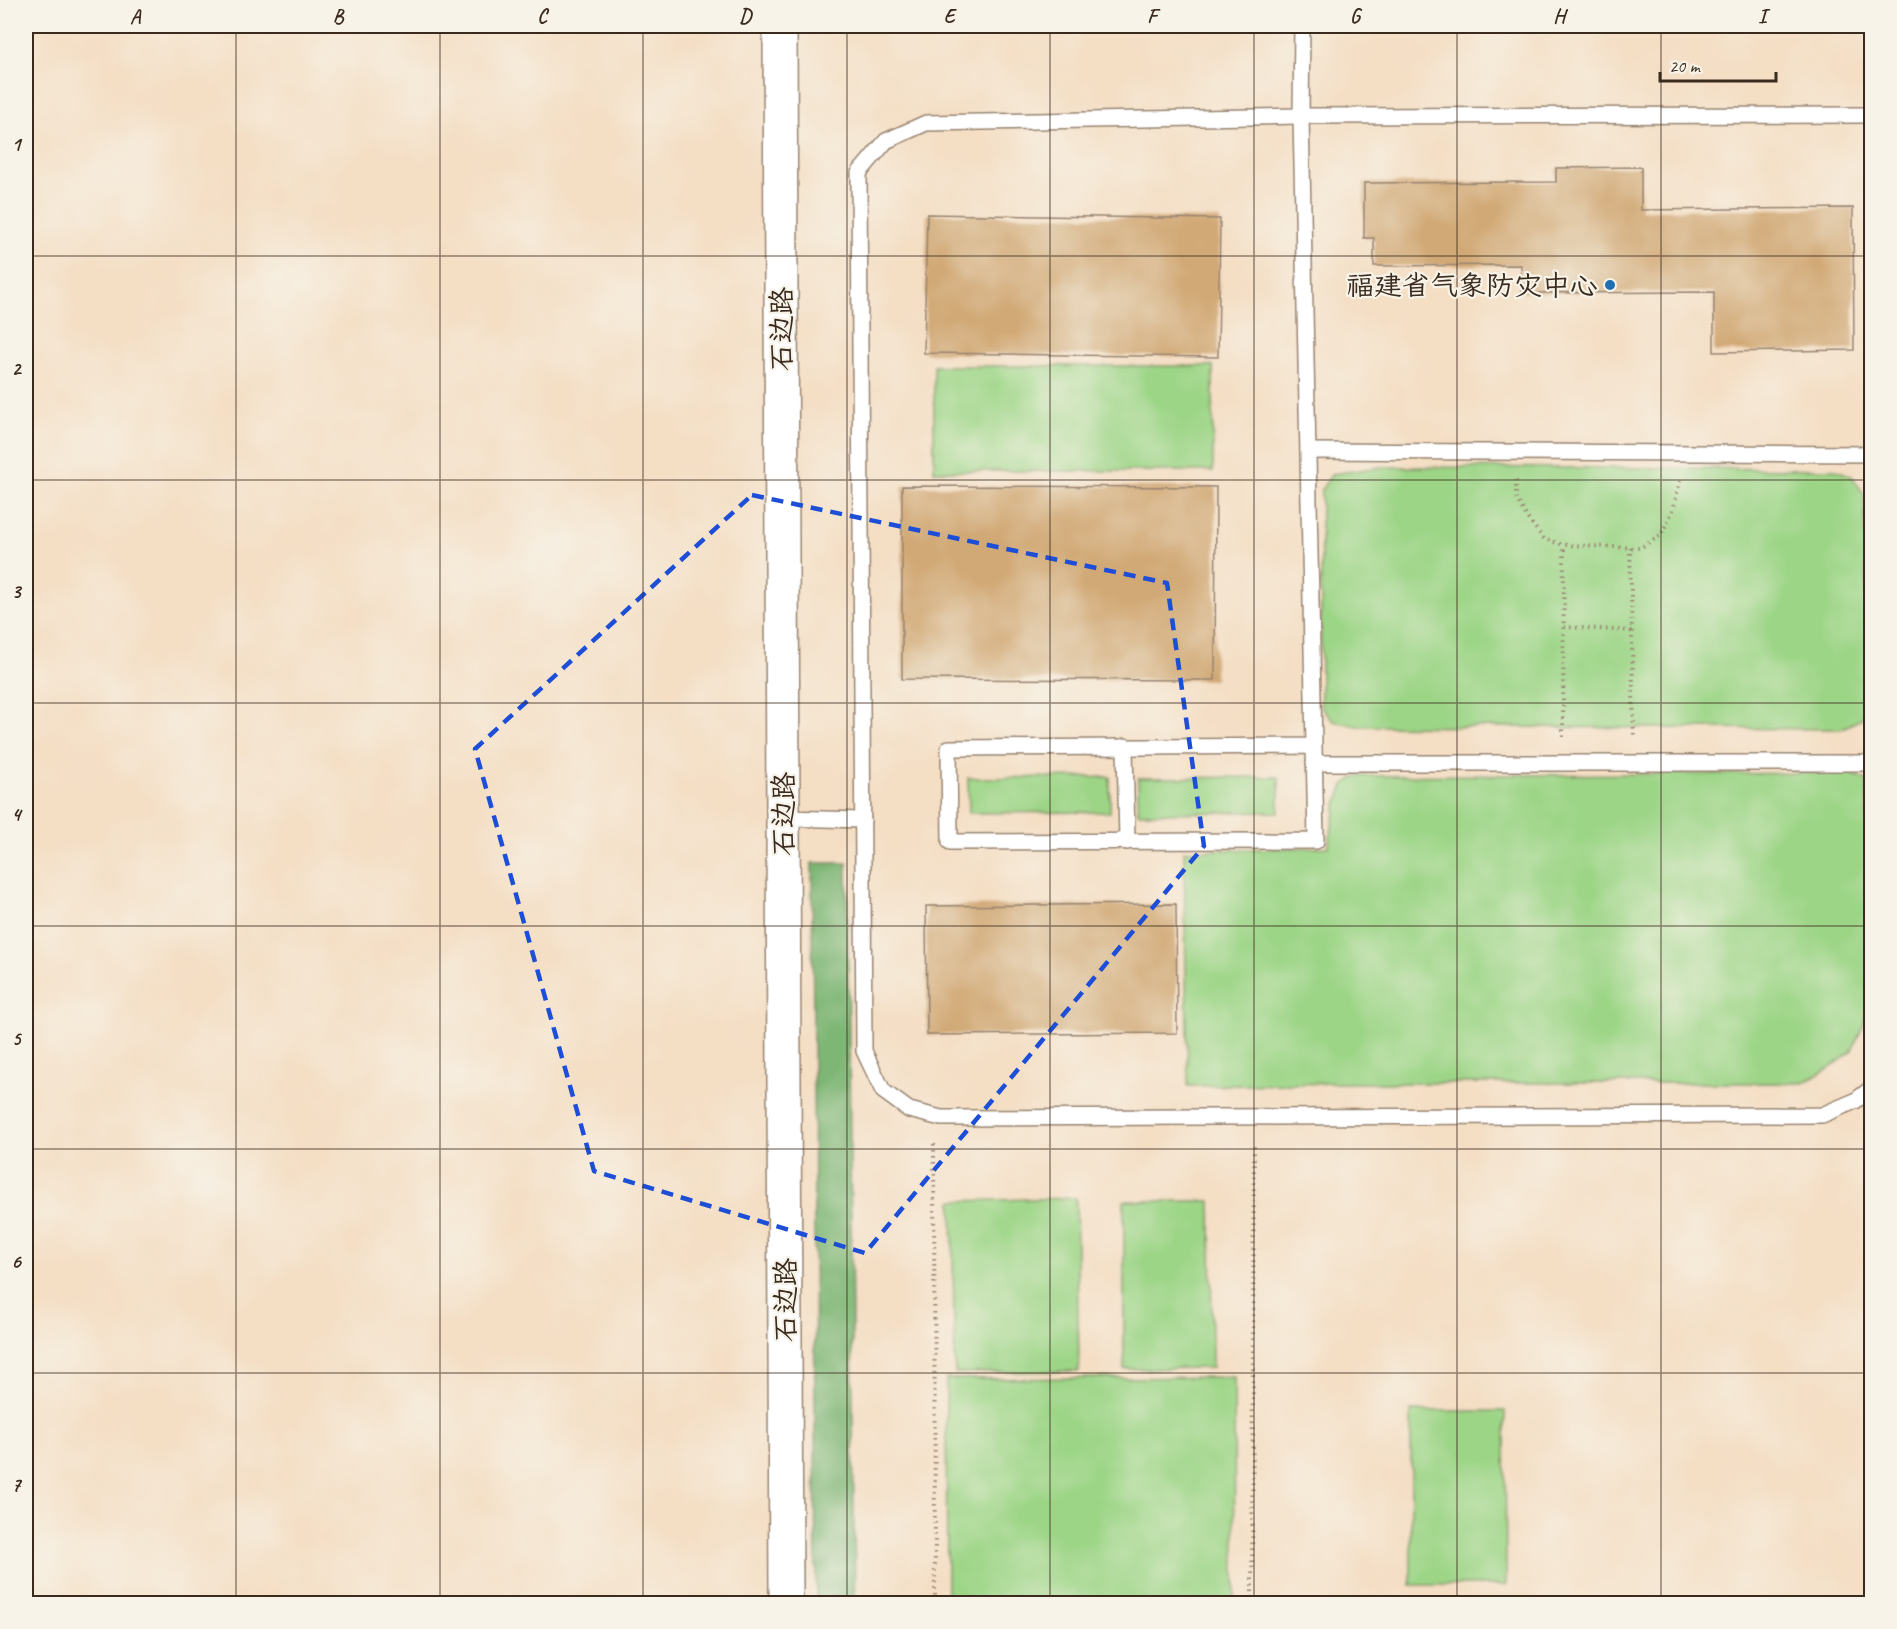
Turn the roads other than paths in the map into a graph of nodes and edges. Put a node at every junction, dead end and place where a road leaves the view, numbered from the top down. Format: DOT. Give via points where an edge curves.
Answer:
graph roads {
  1 [pos="780,26"];
  2 [pos="1302,26"];
  3 [pos="1872,115"];
  4 [pos="1301,116"];
  5 [pos="1308,451"];
  6 [pos="1872,454"];
  7 [pos="1125,746"];
  8 [pos="1314,746"];
  9 [pos="1314,763"];
  10 [pos="1872,763"];
  11 [pos="783,818"];
  12 [pos="862,820"];
  13 [pos="1127,842"];
  14 [pos="1872,1088"];
  15 [pos="786,1604"];
  1 -- 11 [label="street, 石边路"];
  2 -- 4 [label="lane"];
  3 -- 4 [label="lane"];
  4 -- 5 [label="lane"];
  4 -- 12 [label="lane" via="926,123 886,141 859,173"];
  5 -- 6 [label="lane"];
  5 -- 8 [label="lane"];
  7 -- 8 [label="lane"];
  7 -- 13 [label="lane"];
  7 -- 13 [label="lane" via="949,748 950,842"];
  8 -- 9 [label="lane"];
  9 -- 10 [label="lane"];
  9 -- 13 [label="lane" via="1316,841"];
  11 -- 12 [label="lane"];
  11 -- 15 [label="street, 石边路"];
  12 -- 14 [label="lane" via="864,1051 883,1091 909,1110 941,1118 1822,1115"];
}
